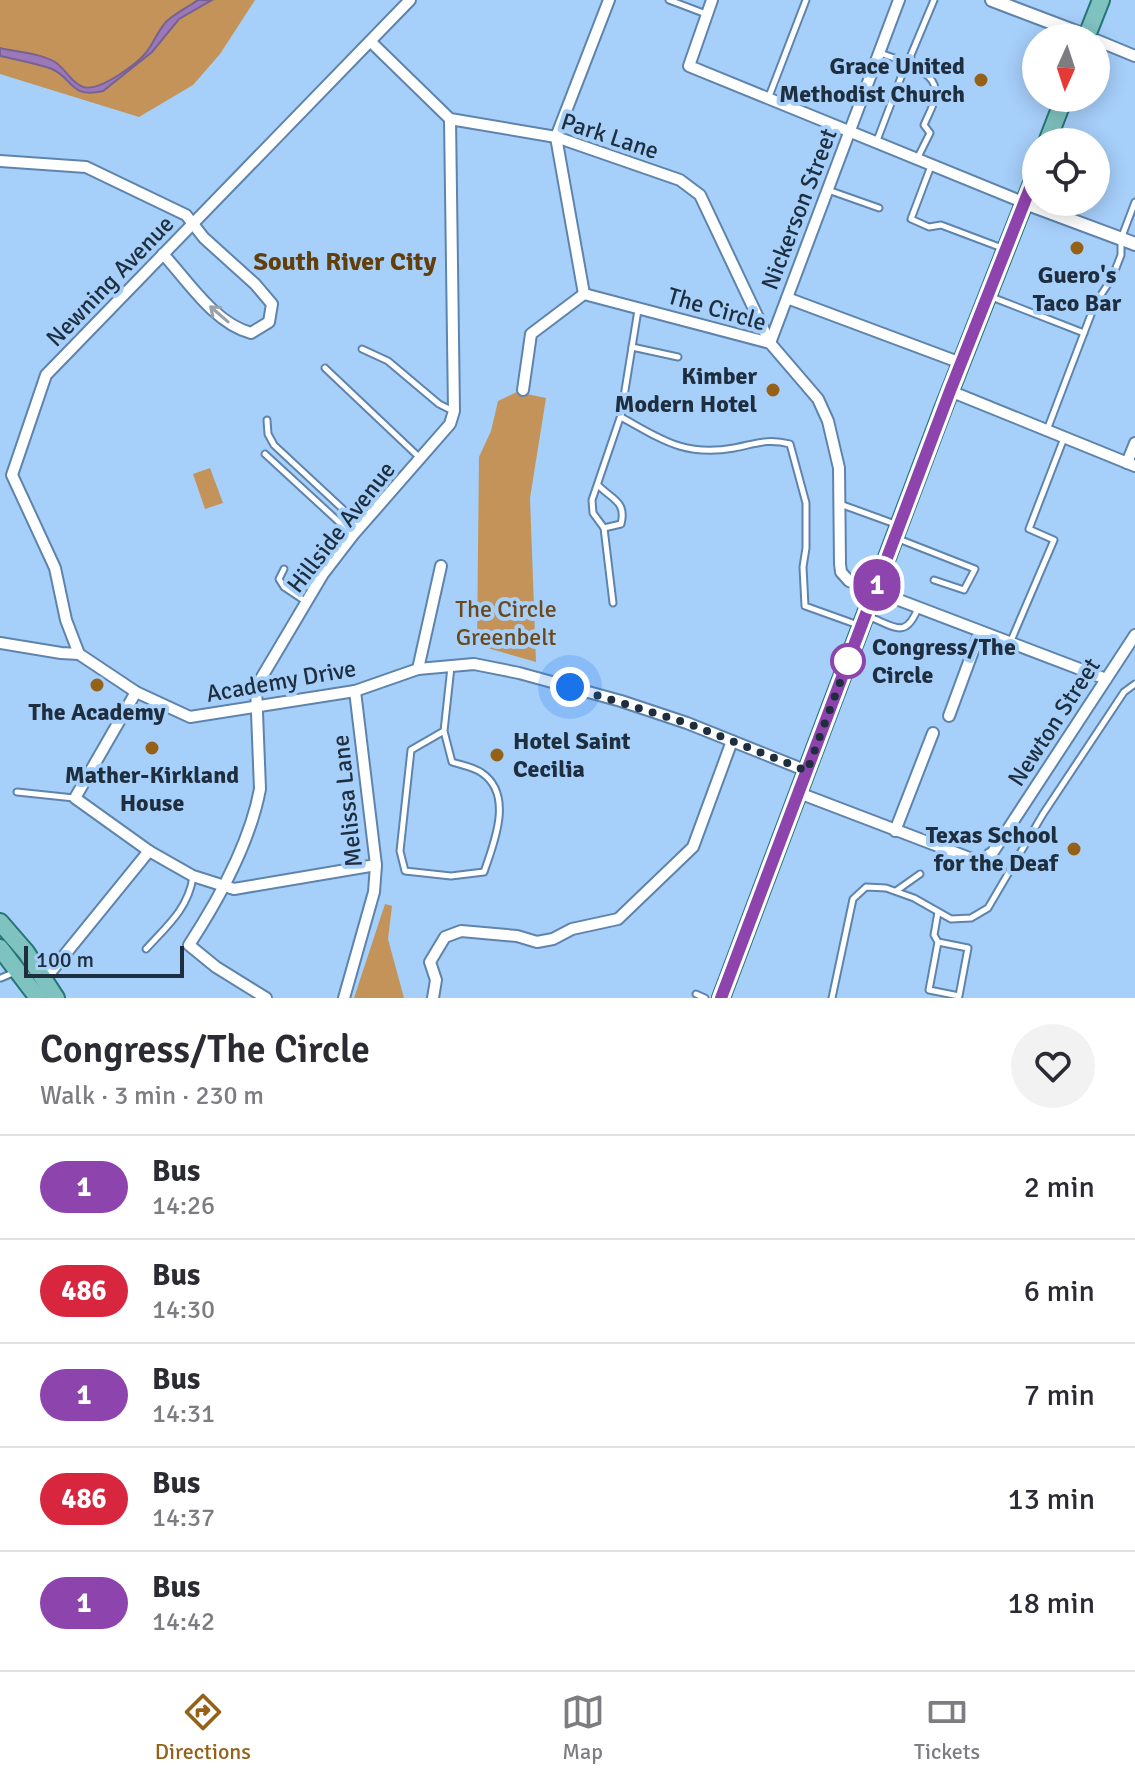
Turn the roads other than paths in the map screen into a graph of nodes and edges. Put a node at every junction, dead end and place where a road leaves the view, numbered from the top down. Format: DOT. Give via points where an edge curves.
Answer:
graph roads {
  1 [pos="410,0"];
  2 [pos="609,0"];
  3 [pos="669,0"];
  4 [pos="712,0"];
  5 [pos="806,0"];
  6 [pos="899,0"];
  7 [pos="934,0"];
  8 [pos="1101,0"];
  9 [pos="995,1"];
  10 [pos="707,14"];
  11 [pos="1054,24"];
  12 [pos="1094,24"];
  13 [pos="371,42"];
  14 [pos="1110,46"];
  15 [pos="880,53"];
  16 [pos="1135,56"];
  17 [pos="911,66"];
  18 [pos="768,99"];
  19 [pos="450,119"];
  20 [pos="850,133"];
  21 [pos="556,137"];
  22 [pos="876,144"];
  23 [pos="917,160"];
  24 [pos="0,161"];
  25 [pos="931,165"];
  26 [pos="828,190"];
  27 [pos="1022,202"];
  28 [pos="1135,202"];
  29 [pos="879,208"];
  30 [pos="1022,210"];
  31 [pos="1060,216"];
  32 [pos="193,224"];
  33 [pos="1121,239"];
  34 [pos="1135,244"];
  35 [pos="1006,250"];
  36 [pos="163,254"];
  37 [pos="584,294"];
  38 [pos="988,296"];
  39 [pos="787,298"];
  40 [pos="638,308"];
  41 [pos="1084,333"];
  42 [pos="770,343"];
  43 [pos="632,347"];
  44 [pos="362,349"];
  45 [pos="678,357"];
  46 [pos="961,363"];
  47 [pos="325,368"];
  48 [pos="523,390"];
  49 [pos="950,391"];
  50 [pos="454,411"];
  51 [pos="621,417"];
  52 [pos="267,420"];
  53 [pos="1047,430"];
  54 [pos="1064,437"];
  55 [pos="1135,443"];
  56 [pos="265,454"];
  57 [pos="420,458"];
  58 [pos="1131,465"];
  59 [pos="598,485"];
  60 [pos="840,503"];
  61 [pos="361,526"];
  62 [pos="604,528"];
  63 [pos="897,531"];
  64 [pos="353,535"];
  65 [pos="441,566"];
  66 [pos="284,569"];
  67 [pos="934,580"];
  68 [pos="875,590"];
  69 [pos="306,601"];
  70 [pos="613,603"];
  71 [pos="918,607"];
  72 [pos="864,620"];
  73 [pos="980,632"];
  74 [pos="1135,635"];
  75 [pos="0,643"];
  76 [pos="1010,643"];
  77 [pos="79,654"];
  78 [pos="451,666"];
  79 [pos="418,669"];
  80 [pos="1106,679"];
  81 [pos="1135,684"];
  82 [pos="355,691"];
  83 [pos="136,692"];
  84 [pos="256,706"];
  85 [pos="949,716"];
  86 [pos="444,731"];
  87 [pos="933,733"];
  88 [pos="732,741"];
  89 [pos="807,771"];
  90 [pos="17,792"];
  91 [pos="799,793"];
  92 [pos="75,798"];
  93 [pos="895,831"];
  94 [pos="149,851"];
  95 [pos="376,865"];
  96 [pos="920,874"];
  97 [pos="193,876"];
  98 [pos="225,887"];
  99 [pos="895,892"];
  100 [pos="938,912"];
  101 [pos="0,922"];
  102 [pos="938,942"];
  103 [pos="0,948"];
  104 [pos="146,949"];
  105 [pos="18,971"];
  106 [pos="0,978"];
  107 [pos="46,992"];
  108 [pos="696,994"];
  109 [pos="266,998"];
  110 [pos="344,998"];
  111 [pos="433,998"];
  112 [pos="705,998"];
  113 [pos="721,998"];
  114 [pos="832,998"];
  1 -- 13 [label="street, Newning Avenue"];
  2 -- 21 [label="street"];
  3 -- 10 [label="lane"];
  4 -- 10 [label="street"];
  5 -- 18 [label="lane"];
  6 -- 15 [label="street, Nickerson Street"];
  7 -- 17 [label="lane"];
  8 -- 12 [label="main road"];
  9 -- 11 [label="street"];
  10 -- 18 [label="street" via="689,66"];
  13 -- 19 [label="street"];
  13 -- 32 [label="street, Newning Avenue"];
  14 -- 16 [label="street"];
  15 -- 17 [label="lane"];
  15 -- 20 [label="street, Nickerson Street"];
  17 -- 22 [label="lane" via="903,72"];
  17 -- 23 [label="lane" via="936,83 938,91 924,125 930,133"];
  18 -- 20 [label="street"];
  19 -- 21 [label="street, Park Lane"];
  19 -- 50 [label="street"];
  20 -- 22 [label="street"];
  20 -- 26 [label="street, Nickerson Street"];
  21 -- 37 [label="street"];
  21 -- 42 [label="street, Park Lane" via="680,180 700,195"];
  22 -- 23 [label="street"];
  23 -- 25 [label="street"];
  24 -- 32 [label="street" via="86,167 186,215"];
  25 -- 27 [label="street"];
  25 -- 35 [label="lane" via="911,219"];
  26 -- 29 [label="lane"];
  26 -- 39 [label="street, Nickerson Street"];
  28 -- 33 [label="lane"];
  30 -- 35 [label="main road"];
  31 -- 33 [label="street"];
  32 -- 36 [label="street, Newning Avenue"];
  32 -- 36 [label="street, one-way" via="272,304 269,322 251,333 236,329"];
  33 -- 34 [label="street"];
  33 -- 41 [label="lane" via="1112,278"];
  35 -- 38 [label="main road"];
  36 -- 77 [label="street, Newning Avenue" via="46,375 12,475 55,568"];
  37 -- 40 [label="street, The Circle"];
  37 -- 48 [label="street" via="531,334"];
  38 -- 41 [label="lane"];
  38 -- 46 [label="main road"];
  39 -- 42 [label="street, Nickerson Street"];
  39 -- 46 [label="street"];
  40 -- 42 [label="street, The Circle"];
  40 -- 43 [label="lane"];
  41 -- 53 [label="lane"];
  42 -- 60 [label="street, The Circle" via="824,410 839,468"];
  43 -- 45 [label="lane"];
  43 -- 51 [label="lane"];
  44 -- 50 [label="lane" via="388,361"];
  46 -- 49 [label="main road"];
  47 -- 57 [label="lane"];
  49 -- 53 [label="street"];
  49 -- 63 [label="main road"];
  50 -- 57 [label="street, Hillside Avenue" via="450,424"];
  51 -- 59 [label="lane"];
  51 -- 72 [label="lane" via="664,443 689,449 790,444 806,503 805,606"];
  52 -- 61 [label="lane" via="274,445"];
  53 -- 54 [label="street"];
  54 -- 58 [label="street"];
  54 -- 76 [label="lane" via="1029,529 1054,540"];
  55 -- 58 [label="street"];
  56 -- 64 [label="lane"];
  57 -- 61 [label="street, Hillside Avenue"];
  59 -- 62 [label="lane" via="593,513"];
  59 -- 62 [label="lane" via="620,502 624,514 621,524"];
  60 -- 63 [label="lane"];
  60 -- 68 [label="street, The Circle" via="841,572 849,581"];
  61 -- 64 [label="street, Hillside Avenue"];
  62 -- 70 [label="lane"];
  63 -- 67 [label="lane" via="975,569 964,590"];
  63 -- 68 [label="main road"];
  64 -- 69 [label="street, Hillside Avenue"];
  65 -- 79 [label="street"];
  66 -- 69 [label="lane" via="279,579 284,587"];
  68 -- 71 [label="street"];
  68 -- 72 [label="main road"];
  69 -- 84 [label="street, Hillside Avenue" via="256,687"];
  71 -- 72 [label="lane" via="912,622 901,629"];
  71 -- 73 [label="street"];
  72 -- 89 [label="main road"];
  73 -- 76 [label="street"];
  73 -- 85 [label="street"];
  74 -- 80 [label="street, Newton Street"];
  75 -- 77 [label="street, Academy Drive"];
  76 -- 80 [label="street"];
  77 -- 83 [label="street, Academy Drive"];
  78 -- 79 [label="street, Academy Drive"];
  78 -- 86 [label="lane"];
  78 -- 88 [label="street, Academy Drive" via="474,664 519,673 621,701"];
  79 -- 82 [label="street, Academy Drive"];
  80 -- 93 [label="street, Newton Street" via="993,852 972,859"];
  81 -- 100 [label="lane" via="1124,692 1043,814 988,908 971,918 951,919"];
  82 -- 84 [label="street, Academy Drive"];
  82 -- 95 [label="street, Melissa Lane"];
  83 -- 84 [label="street, Academy Drive" via="190,717"];
  83 -- 92 [label="street"];
  84 -- 98 [label="street, Hillside Avenue" via="260,789"];
  86 -- 86 [label="lane" via="411,750 400,851 405,871 451,876 484,872 499,825 496,788 481,772 452,762"];
  87 -- 93 [label="street"];
  88 -- 89 [label="street, Academy Drive"];
  88 -- 111 [label="street" via="693,847 618,919 537,942 461,931 445,937 430,962 436,980"];
  89 -- 91 [label="main road"];
  90 -- 92 [label="lane"];
  91 -- 93 [label="street"];
  91 -- 113 [label="main road"];
  92 -- 94 [label="street"];
  94 -- 97 [label="street"];
  94 -- 107 [label="street"];
  95 -- 98 [label="street"];
  95 -- 110 [label="street, Melissa Lane" via="374,892"];
  96 -- 99 [label="lane"];
  97 -- 98 [label="street"];
  97 -- 104 [label="lane" via="183,907"];
  98 -- 109 [label="street, Hillside Avenue" via="189,945"];
  99 -- 100 [label="lane"];
  99 -- 114 [label="lane" via="866,887 853,899"];
  100 -- 102 [label="lane"];
  101 -- 107 [label="main road"];
  102 -- 102 [label="lane" via="968,948 959,996 929,990"];
  103 -- 105 [label="main road"];
  105 -- 106 [label="lane"];
  105 -- 107 [label="main road"];
  108 -- 112 [label="lane"];
}
